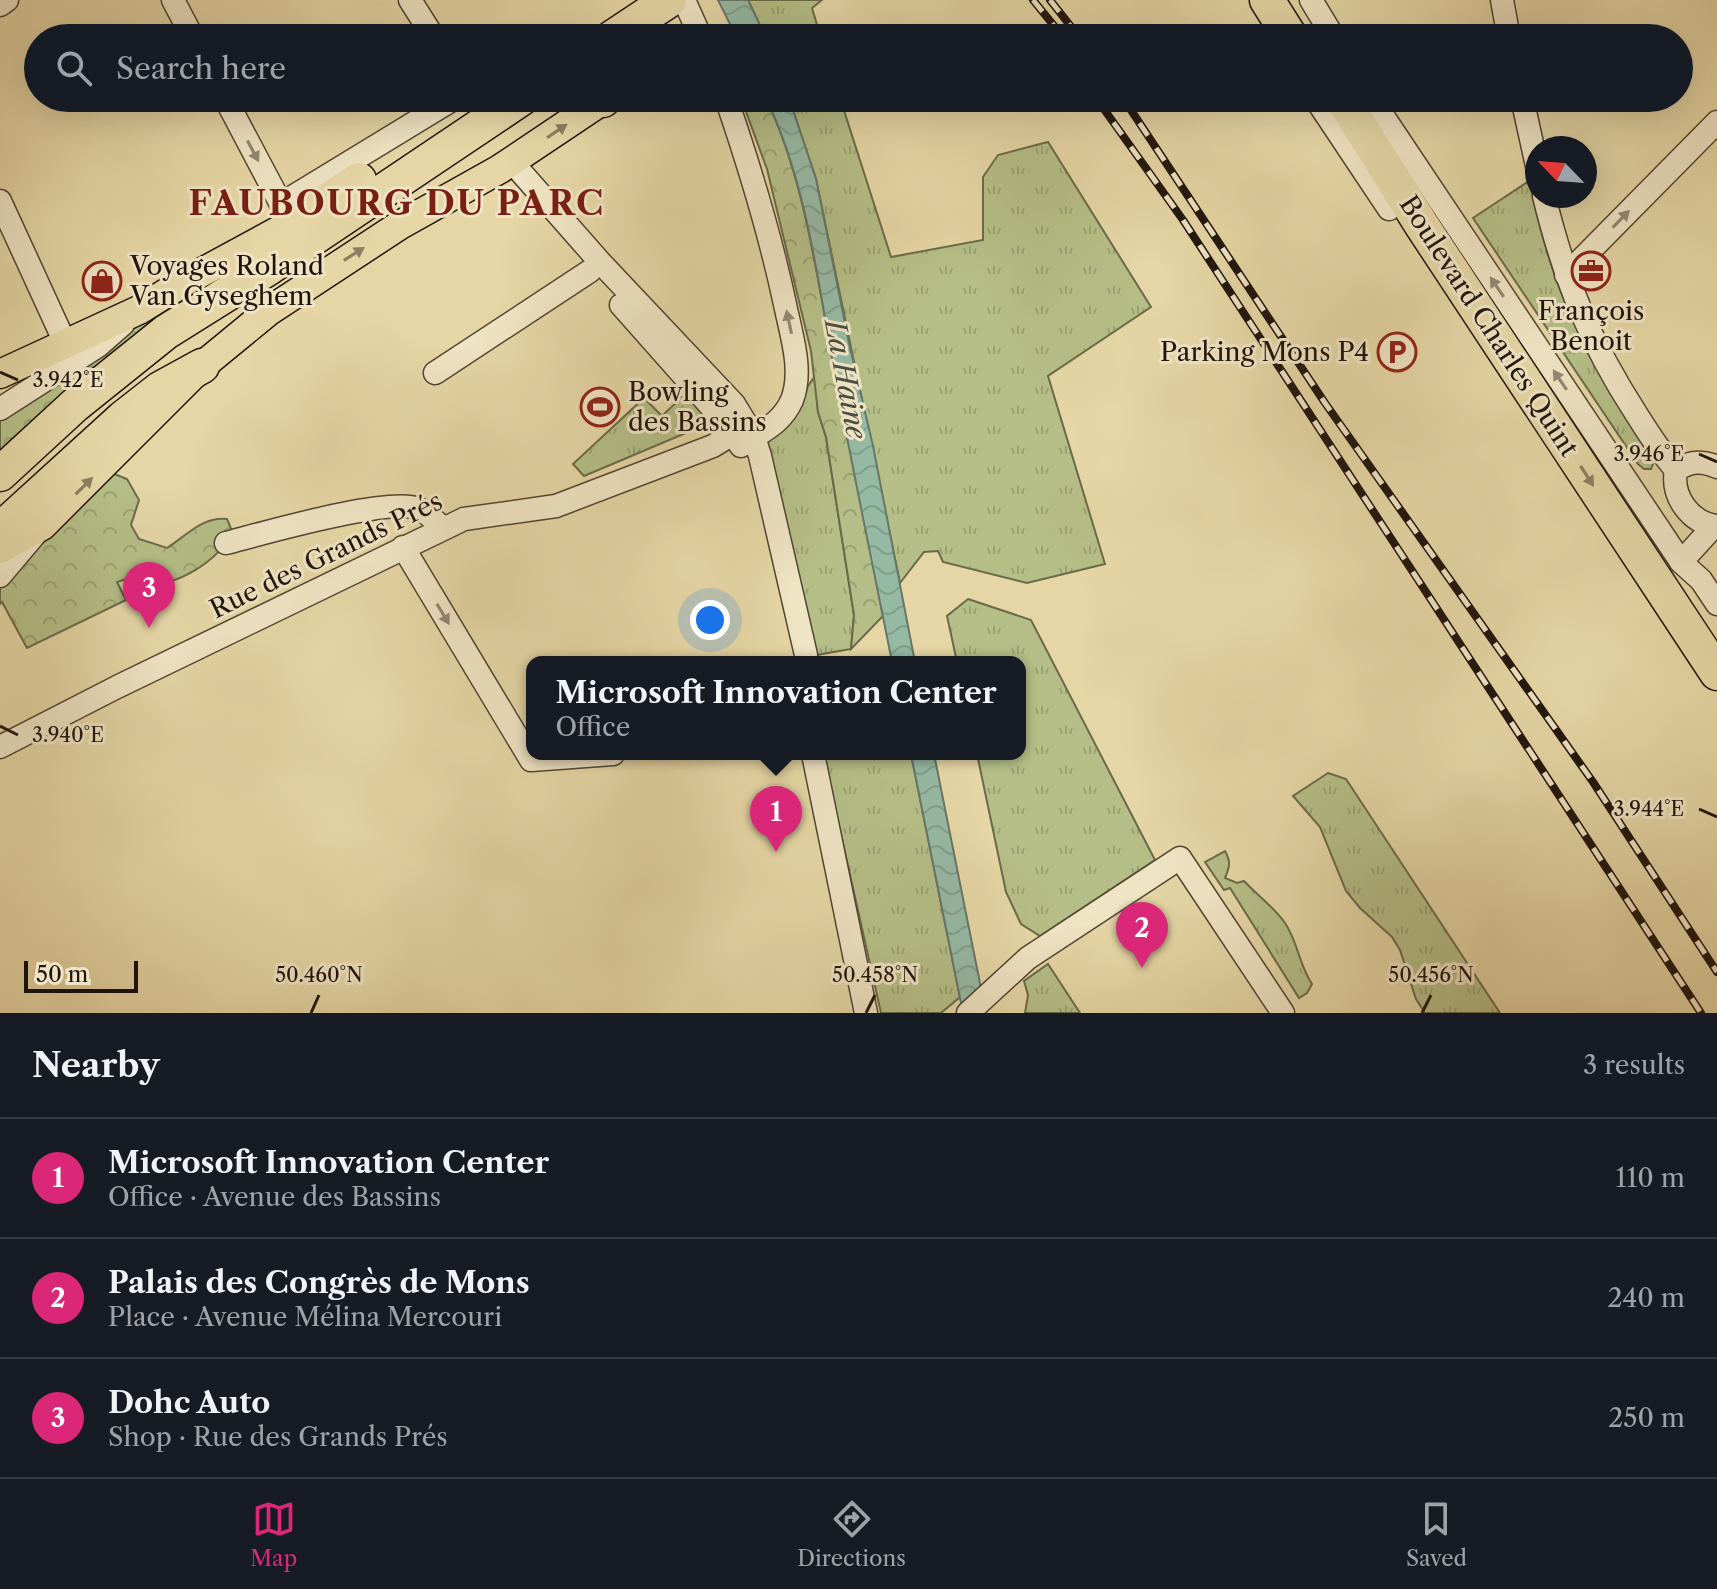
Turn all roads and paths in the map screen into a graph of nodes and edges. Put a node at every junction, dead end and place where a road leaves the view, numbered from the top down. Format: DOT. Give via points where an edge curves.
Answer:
graph roads {
  1 [pos="7,0"];
  2 [pos="173,0"];
  3 [pos="410,0"];
  4 [pos="684,0"];
  5 [pos="1254,0"];
  6 [pos="1267,0"];
  7 [pos="1281,0"];
  8 [pos="1311,0"];
  9 [pos="1502,0"];
  10 [pos="0,5"];
  11 [pos="656,10"];
  12 [pos="186,24"];
  13 [pos="425,24"];
  14 [pos="634,24"];
  15 [pos="695,24"];
  16 [pos="1269,24"];
  17 [pos="1282,24"];
  18 [pos="1310,24"];
  19 [pos="1318,24"];
  20 [pos="1506,24"];
  21 [pos="232,112"];
  22 [pos="435,112"];
  23 [pos="493,112"];
  24 [pos="501,112"];
  25 [pos="585,112"];
  26 [pos="731,112"];
  27 [pos="1324,112"];
  28 [pos="1338,112"];
  29 [pos="1351,112"];
  30 [pos="1380,112"];
  31 [pos="1525,112"];
  32 [pos="1717,122"];
  33 [pos="1530,136"];
  34 [pos="506,166"];
  35 [pos="0,201"];
  36 [pos="1547,208"];
  37 [pos="1389,209"];
  38 [pos="284,215"];
  39 [pos="1421,224"];
  40 [pos="270,267"];
  41 [pos="590,271"];
  42 [pos="1566,275"];
  43 [pos="139,310"];
  44 [pos="66,345"];
  45 [pos="202,366"];
  46 [pos="435,373"];
  47 [pos="0,374"];
  48 [pos="0,409"];
  49 [pos="744,435"];
  50 [pos="1716,465"];
  51 [pos="0,474"];
  52 [pos="1675,475"];
  53 [pos="1633,487"];
  54 [pos="1,526"];
  55 [pos="42,526"];
  56 [pos="1716,526"];
  57 [pos="443,528"];
  58 [pos="226,543"];
  59 [pos="403,547"];
  60 [pos="1681,562"];
  61 [pos="0,576"];
  62 [pos="1717,604"];
  63 [pos="1705,644"];
  64 [pos="792,656"];
  65 [pos="806,656"];
  66 [pos="1717,673"];
  67 [pos="0,747"];
  68 [pos="526,752"];
  69 [pos="814,760"];
  70 [pos="866,1013"];
  71 [pos="968,1013"];
  72 [pos="1283,1013"];
  1 -- 10 [label="street"];
  2 -- 12 [label="street"];
  3 -- 13 [label="street"];
  4 -- 15 [label="street"];
  5 -- 16 [label="street"];
  6 -- 17 [label="highway"];
  7 -- 18 [label="highway"];
  8 -- 19 [label="street"];
  9 -- 20 [label="street"];
  11 -- 14 [label="highway"];
  21 -- 38 [label="street, one-way"];
  22 -- 38 [label="street"];
  23 -- 38 [label="highway" via="403,152"];
  24 -- 40 [label="highway"];
  34 -- 25 [label="main road, one-way"];
  49 -- 26 [label="street, Rue des Grands Prés, one-way" via="776,424 784,414 793,399 797,367 765,217"];
  27 -- 37 [label="street, Boulevard Charles Quint"];
  28 -- 39 [label="highway" via="1383,184"];
  29 -- 39 [label="highway, Boulevard Charles Quint"];
  53 -- 30 [label="street, Boulevard Charles Quint, one-way"];
  31 -- 33 [label="street"];
  42 -- 32 [label="street, one-way"];
  34 -- 41 [label="street"];
  45 -- 34 [label="main road, one-way" via="334,266"];
  34 -- 49 [label="street" via="734,404"];
  35 -- 44 [label="street"];
  36 -- 42 [label="street"];
  38 -- 43 [label="main road"];
  39 -- 63 [label="highway, Boulevard Charles Quint, one-way"];
  40 -- 51 [label="highway" via="166,332"];
  40 -- 54 [label="highway" via="88,419"];
  41 -- 46 [label="street"];
  41 -- 49 [label="street"];
  42 -- 52 [label="street" via="1610,373"];
  43 -- 44 [label="main road"];
  43 -- 48 [label="street" via="98,346"];
  44 -- 47 [label="main road"];
  45 -- 54 [label="highway" via="123,418"];
  55 -- 45 [label="main road, one-way"];
  49 -- 57 [label="street, Rue des Grands Prés" via="556,506 464,519"];
  49 -- 64 [label="street"];
  49 -- 65 [label="street"];
  50 -- 52 [label="street" via="1698,461"];
  52 -- 53 [label="street" via="1654,488"];
  52 -- 56 [label="street" via="1678,497 1692,517"];
  53 -- 60 [label="street, Boulevard Charles Quint"];
  54 -- 55 [label="main road"];
  55 -- 61 [label="street"];
  56 -- 60 [label="street"];
  57 -- 58 [label="street" via="419,508 381,507"];
  57 -- 59 [label="street, Rue des Grands Prés"];
  59 -- 67 [label="street, Rue des Grands Prés"];
  59 -- 68 [label="street, one-way"];
  60 -- 62 [label="street, Boulevard Charles Quint"];
  63 -- 66 [label="highway, Boulevard Charles Quint"];
  69 -- 70 [label="street"];
  71 -- 72 [label="street" via="1028,958 1180,858"];
}
